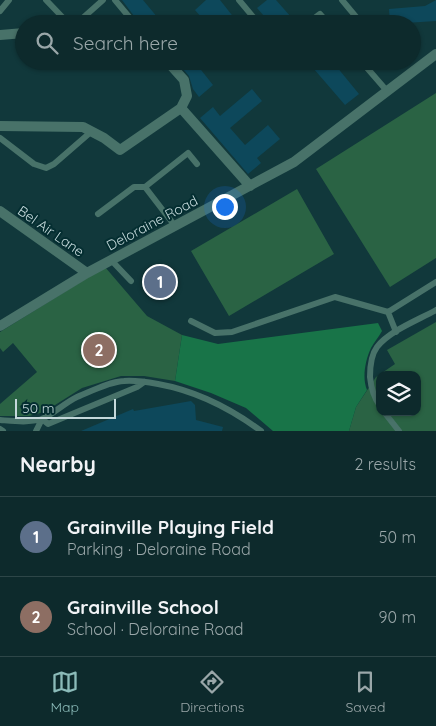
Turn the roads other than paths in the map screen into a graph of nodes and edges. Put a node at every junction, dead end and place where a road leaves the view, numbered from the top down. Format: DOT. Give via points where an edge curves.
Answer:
graph roads {
  1 [pos="9,0"];
  2 [pos="46,0"];
  3 [pos="103,0"];
  4 [pos="115,0"];
  5 [pos="239,0"];
  6 [pos="342,0"];
  7 [pos="0,11"];
  8 [pos="60,15"];
  9 [pos="86,15"];
  10 [pos="128,15"];
  11 [pos="252,15"];
  12 [pos="354,15"];
  13 [pos="15,34"];
  14 [pos="0,35"];
  15 [pos="436,54"];
  16 [pos="421,65"];
  17 [pos="175,70"];
  18 [pos="369,70"];
  19 [pos="415,70"];
  20 [pos="387,91"];
  21 [pos="181,108"];
  22 [pos="0,126"];
  23 [pos="92,131"];
  24 [pos="0,138"];
  25 [pos="197,164"];
  26 [pos="250,186"];
  27 [pos="145,187"];
  28 [pos="0,211"];
  29 [pos="98,214"];
  30 [pos="174,226"];
  31 [pos="111,260"];
  32 [pos="87,273"];
  33 [pos="131,281"];
  34 [pos="436,282"];
  35 [pos="436,310"];
  36 [pos="388,312"];
  37 [pos="191,321"];
  38 [pos="0,326"];
  39 [pos="396,332"];
  40 [pos="144,382"];
  41 [pos="376,402"];
  42 [pos="387,416"];
  43 [pos="42,419"];
  44 [pos="0,420"];
  45 [pos="0,428"];
  46 [pos="3,431"];
  47 [pos="36,431"];
  48 [pos="261,431"];
  49 [pos="398,431"];
  1 -- 7 [label="lane"];
  2 -- 8 [label="lane"];
  3 -- 9 [label="lane"];
  4 -- 10 [label="lane"];
  5 -- 11 [label="lane"];
  6 -- 12 [label="lane"];
  13 -- 14 [label="street"];
  15 -- 16 [label="street, Deloraine Road"];
  17 -- 21 [label="street" via="184,80 187,96"];
  18 -- 20 [label="lane"];
  19 -- 20 [label="street, Deloraine Road"];
  20 -- 26 [label="street, Deloraine Road" via="294,162"];
  21 -- 23 [label="street" via="120,150"];
  21 -- 26 [label="street"];
  22 -- 23 [label="street" via="83,127"];
  23 -- 24 [label="lane" via="46,168 34,164"];
  25 -- 27 [label="lane" via="188,153"];
  26 -- 30 [label="street, Deloraine Road"];
  27 -- 29 [label="lane" via="134,187"];
  27 -- 30 [label="lane"];
  28 -- 32 [label="street, Bel Air Lane"];
  30 -- 31 [label="street, Deloraine Road"];
  31 -- 32 [label="street, Deloraine Road"];
  31 -- 33 [label="lane"];
  32 -- 38 [label="street, Deloraine Road"];
  34 -- 36 [label="lane"];
  35 -- 39 [label="lane"];
  36 -- 37 [label="lane" via="335,297 232,332 215,332"];
  36 -- 39 [label="lane"];
  39 -- 41 [label="lane" via="376,348 370,367"];
  40 -- 43 [label="lane" via="124,381 98,388 68,401"];
  40 -- 43 [label="lane" via="48,424"];
  40 -- 48 [label="lane" via="180,388 217,403"];
  42 -- 49 [label="lane"];
  43 -- 44 [label="lane"];
  43 -- 47 [label="lane"];
  45 -- 46 [label="lane"];
}
